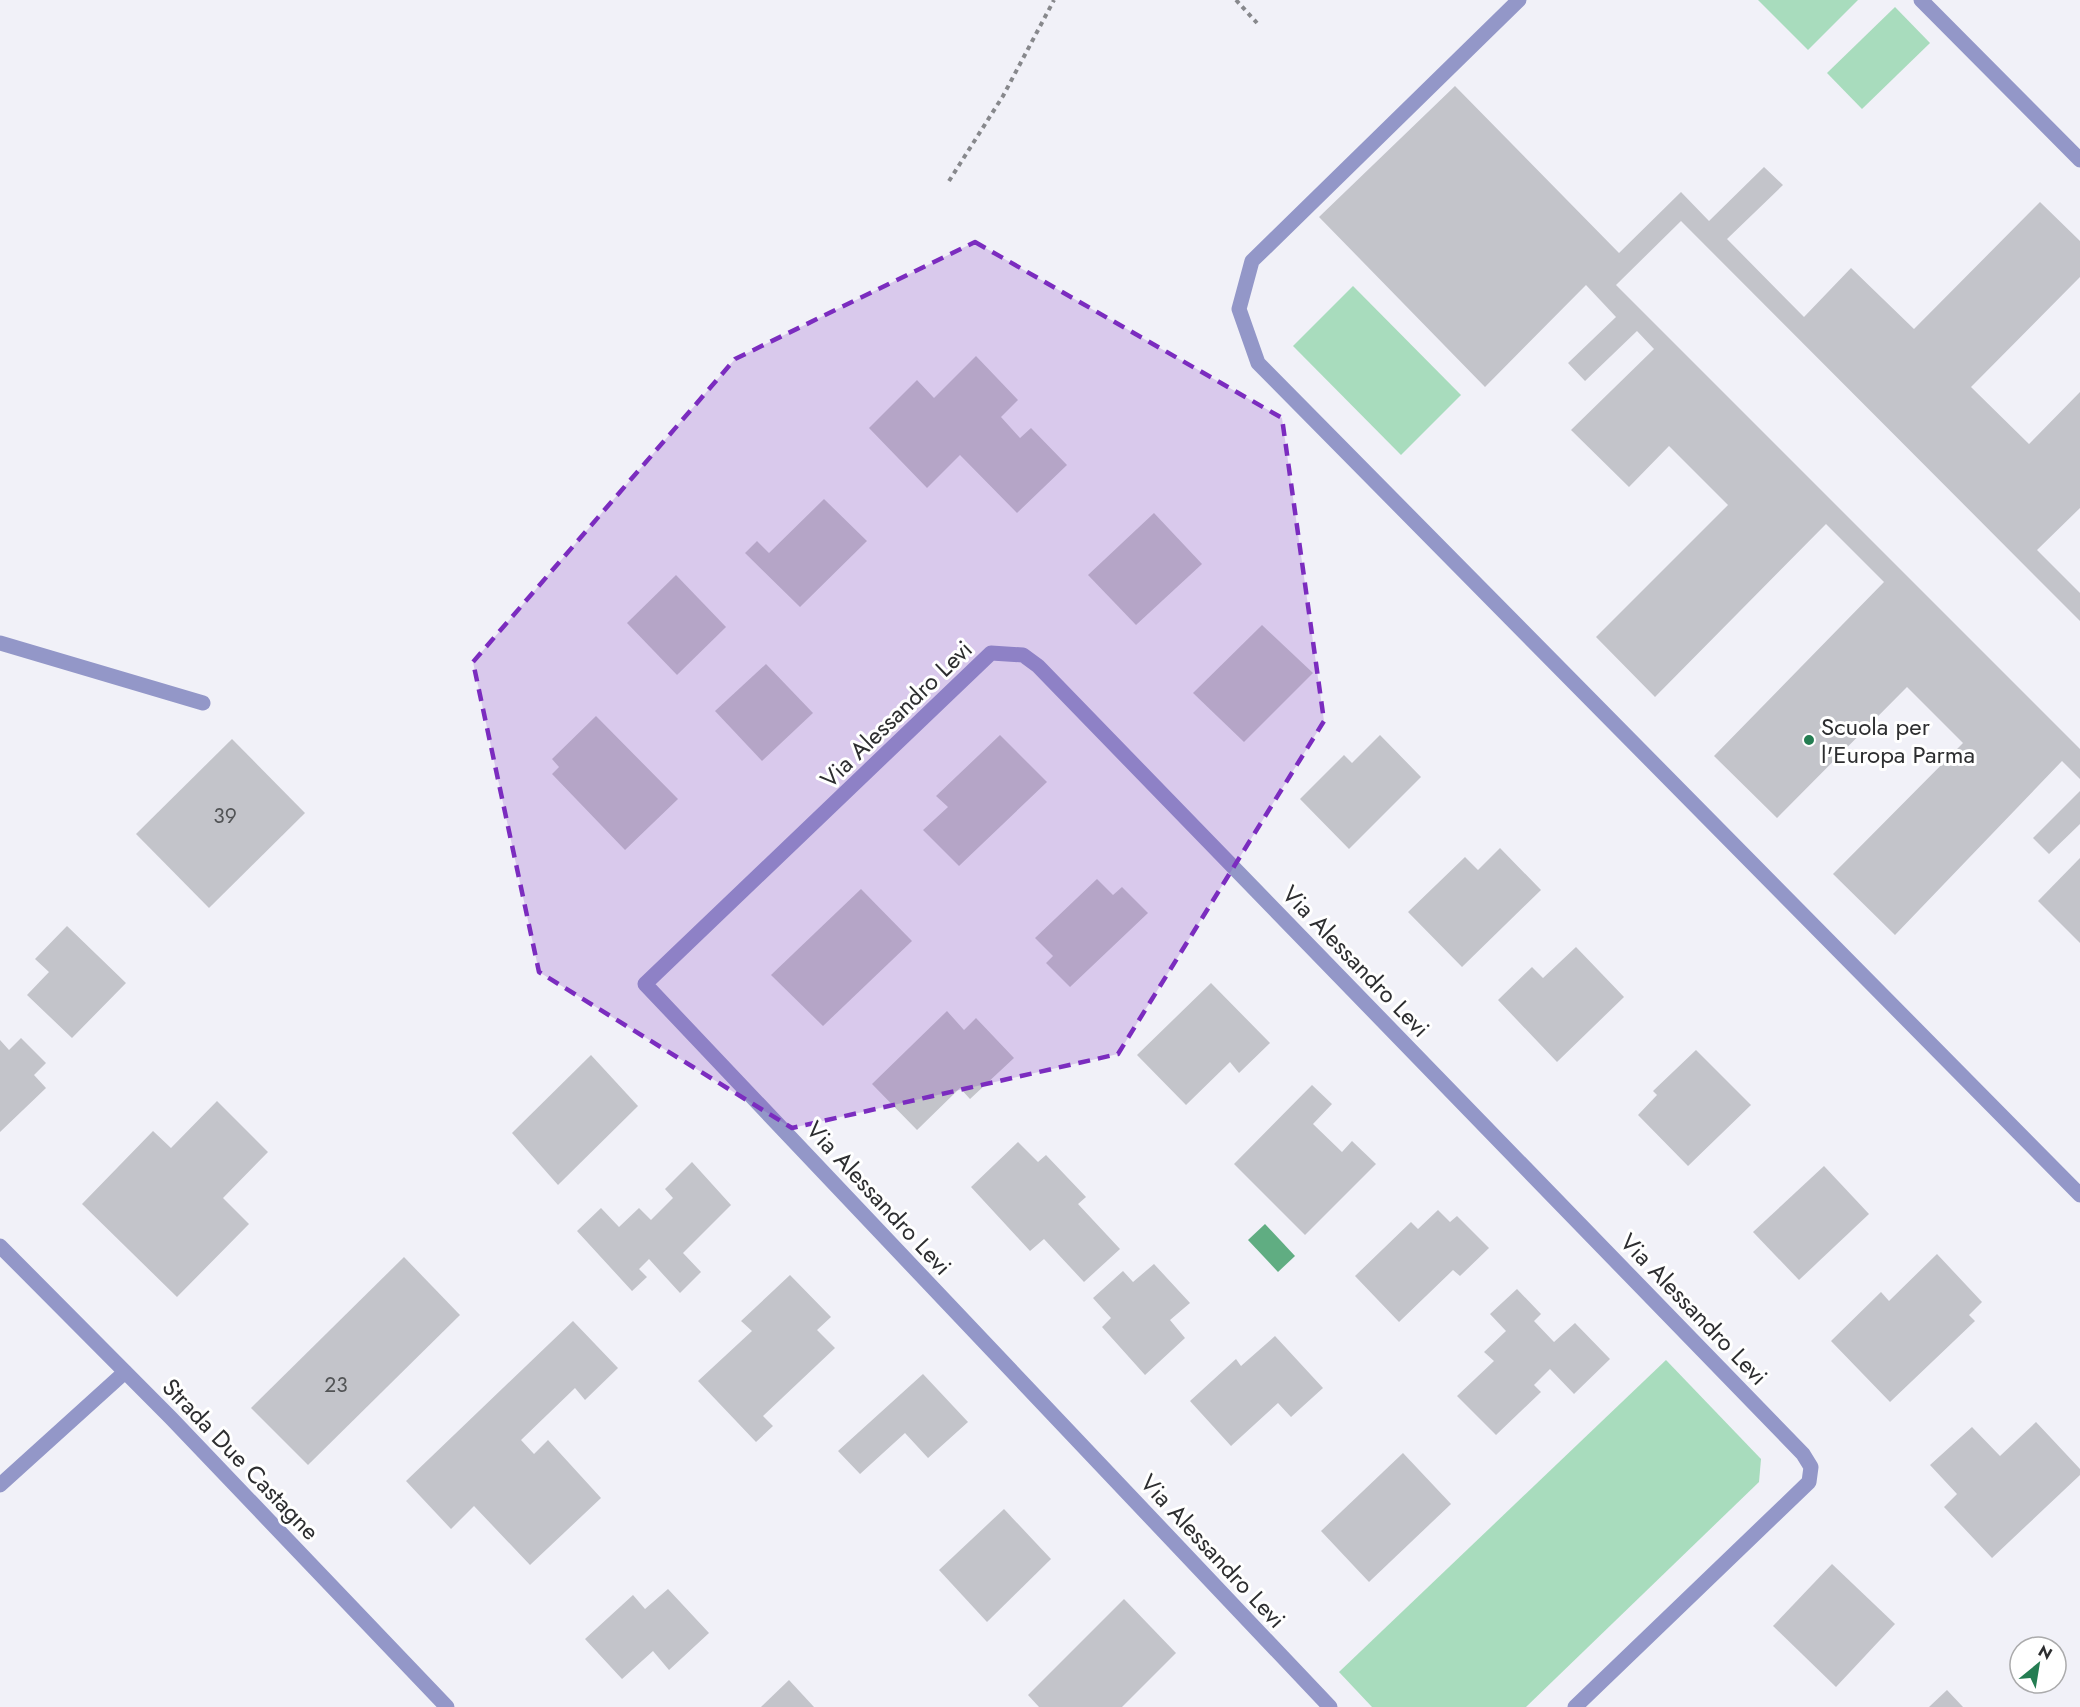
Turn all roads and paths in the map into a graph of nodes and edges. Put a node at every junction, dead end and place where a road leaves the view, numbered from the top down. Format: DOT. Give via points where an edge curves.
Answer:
graph roads {
  1 [pos="1054,0"];
  2 [pos="1236,0"];
  3 [pos="1519,0"];
  4 [pos="1921,0"];
  5 [pos="1257,23"];
  6 [pos="2080,160"];
  7 [pos="949,181"];
  8 [pos="0,643"];
  9 [pos="203,704"];
  10 [pos="2080,1195"];
  11 [pos="0,1246"];
  12 [pos="125,1372"];
  13 [pos="0,1485"];
  14 [pos="447,1707"];
  15 [pos="1330,1707"];
  16 [pos="1575,1707"];
  1 -- 7 [label="path" via="1003,96"];
  2 -- 5 [label="path"];
  3 -- 10 [label="street" via="1252,261 1239,309 1258,363"];
  4 -- 6 [label="street"];
  8 -- 9 [label="street"];
  11 -- 12 [label="street, Strada Due Castagne"];
  12 -- 13 [label="street"];
  12 -- 14 [label="street, Strada Due Castagne"];
  15 -- 16 [label="street, Via Alessandro Levi" via="645,984 991,653 1023,655 1038,666 1803,1454 1811,1467 1809,1482"];
}
